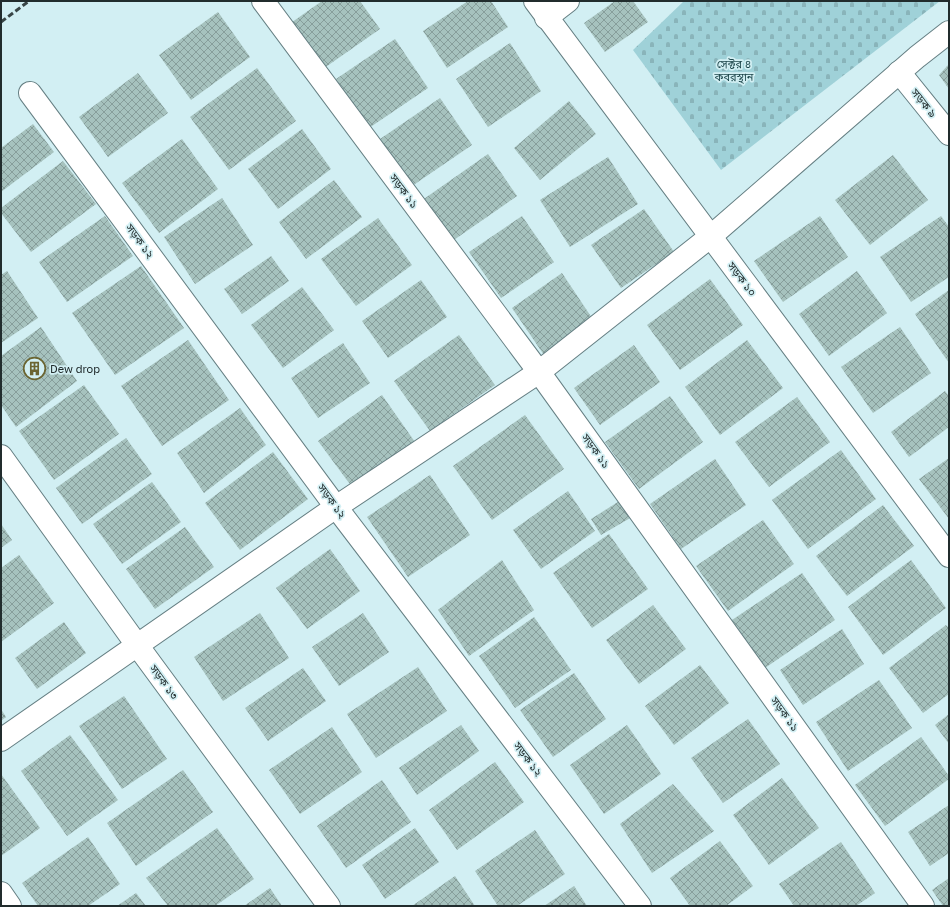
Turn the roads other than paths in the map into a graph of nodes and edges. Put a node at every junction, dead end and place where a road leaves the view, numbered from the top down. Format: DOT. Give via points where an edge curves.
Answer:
graph roads {
  1 [pos="263,1"];
  2 [pos="568,1"];
  3 [pos="541,9"];
  4 [pos="949,32"];
  5 [pos="899,72"];
  6 [pos="30,93"];
  7 [pos="949,134"];
  8 [pos="710,237"];
  9 [pos="539,372"];
  10 [pos="1,456"];
  11 [pos="336,507"];
  12 [pos="949,556"];
  13 [pos="137,645"];
  14 [pos="1,740"];
  15 [pos="1,893"];
  16 [pos="10,906"];
  17 [pos="329,906"];
  18 [pos="640,906"];
  19 [pos="923,906"];
  1 -- 9 [label="street, সড়ক ১১"];
  2 -- 3 [label="street"];
  3 -- 8 [label="street, সড়ক ১০"];
  4 -- 5 [label="street"];
  5 -- 7 [label="street, সড়ক ৯"];
  5 -- 8 [label="street"];
  6 -- 11 [label="street, সড়ক ১২"];
  8 -- 9 [label="street"];
  8 -- 12 [label="street, সড়ক ১০"];
  9 -- 11 [label="street"];
  9 -- 19 [label="street, সড়ক ১১"];
  10 -- 13 [label="street, সড়ক ১৩"];
  11 -- 13 [label="street"];
  11 -- 18 [label="street, সড়ক ১২"];
  13 -- 14 [label="street"];
  13 -- 17 [label="street, সড়ক ১৩"];
  15 -- 16 [label="street"];
}
